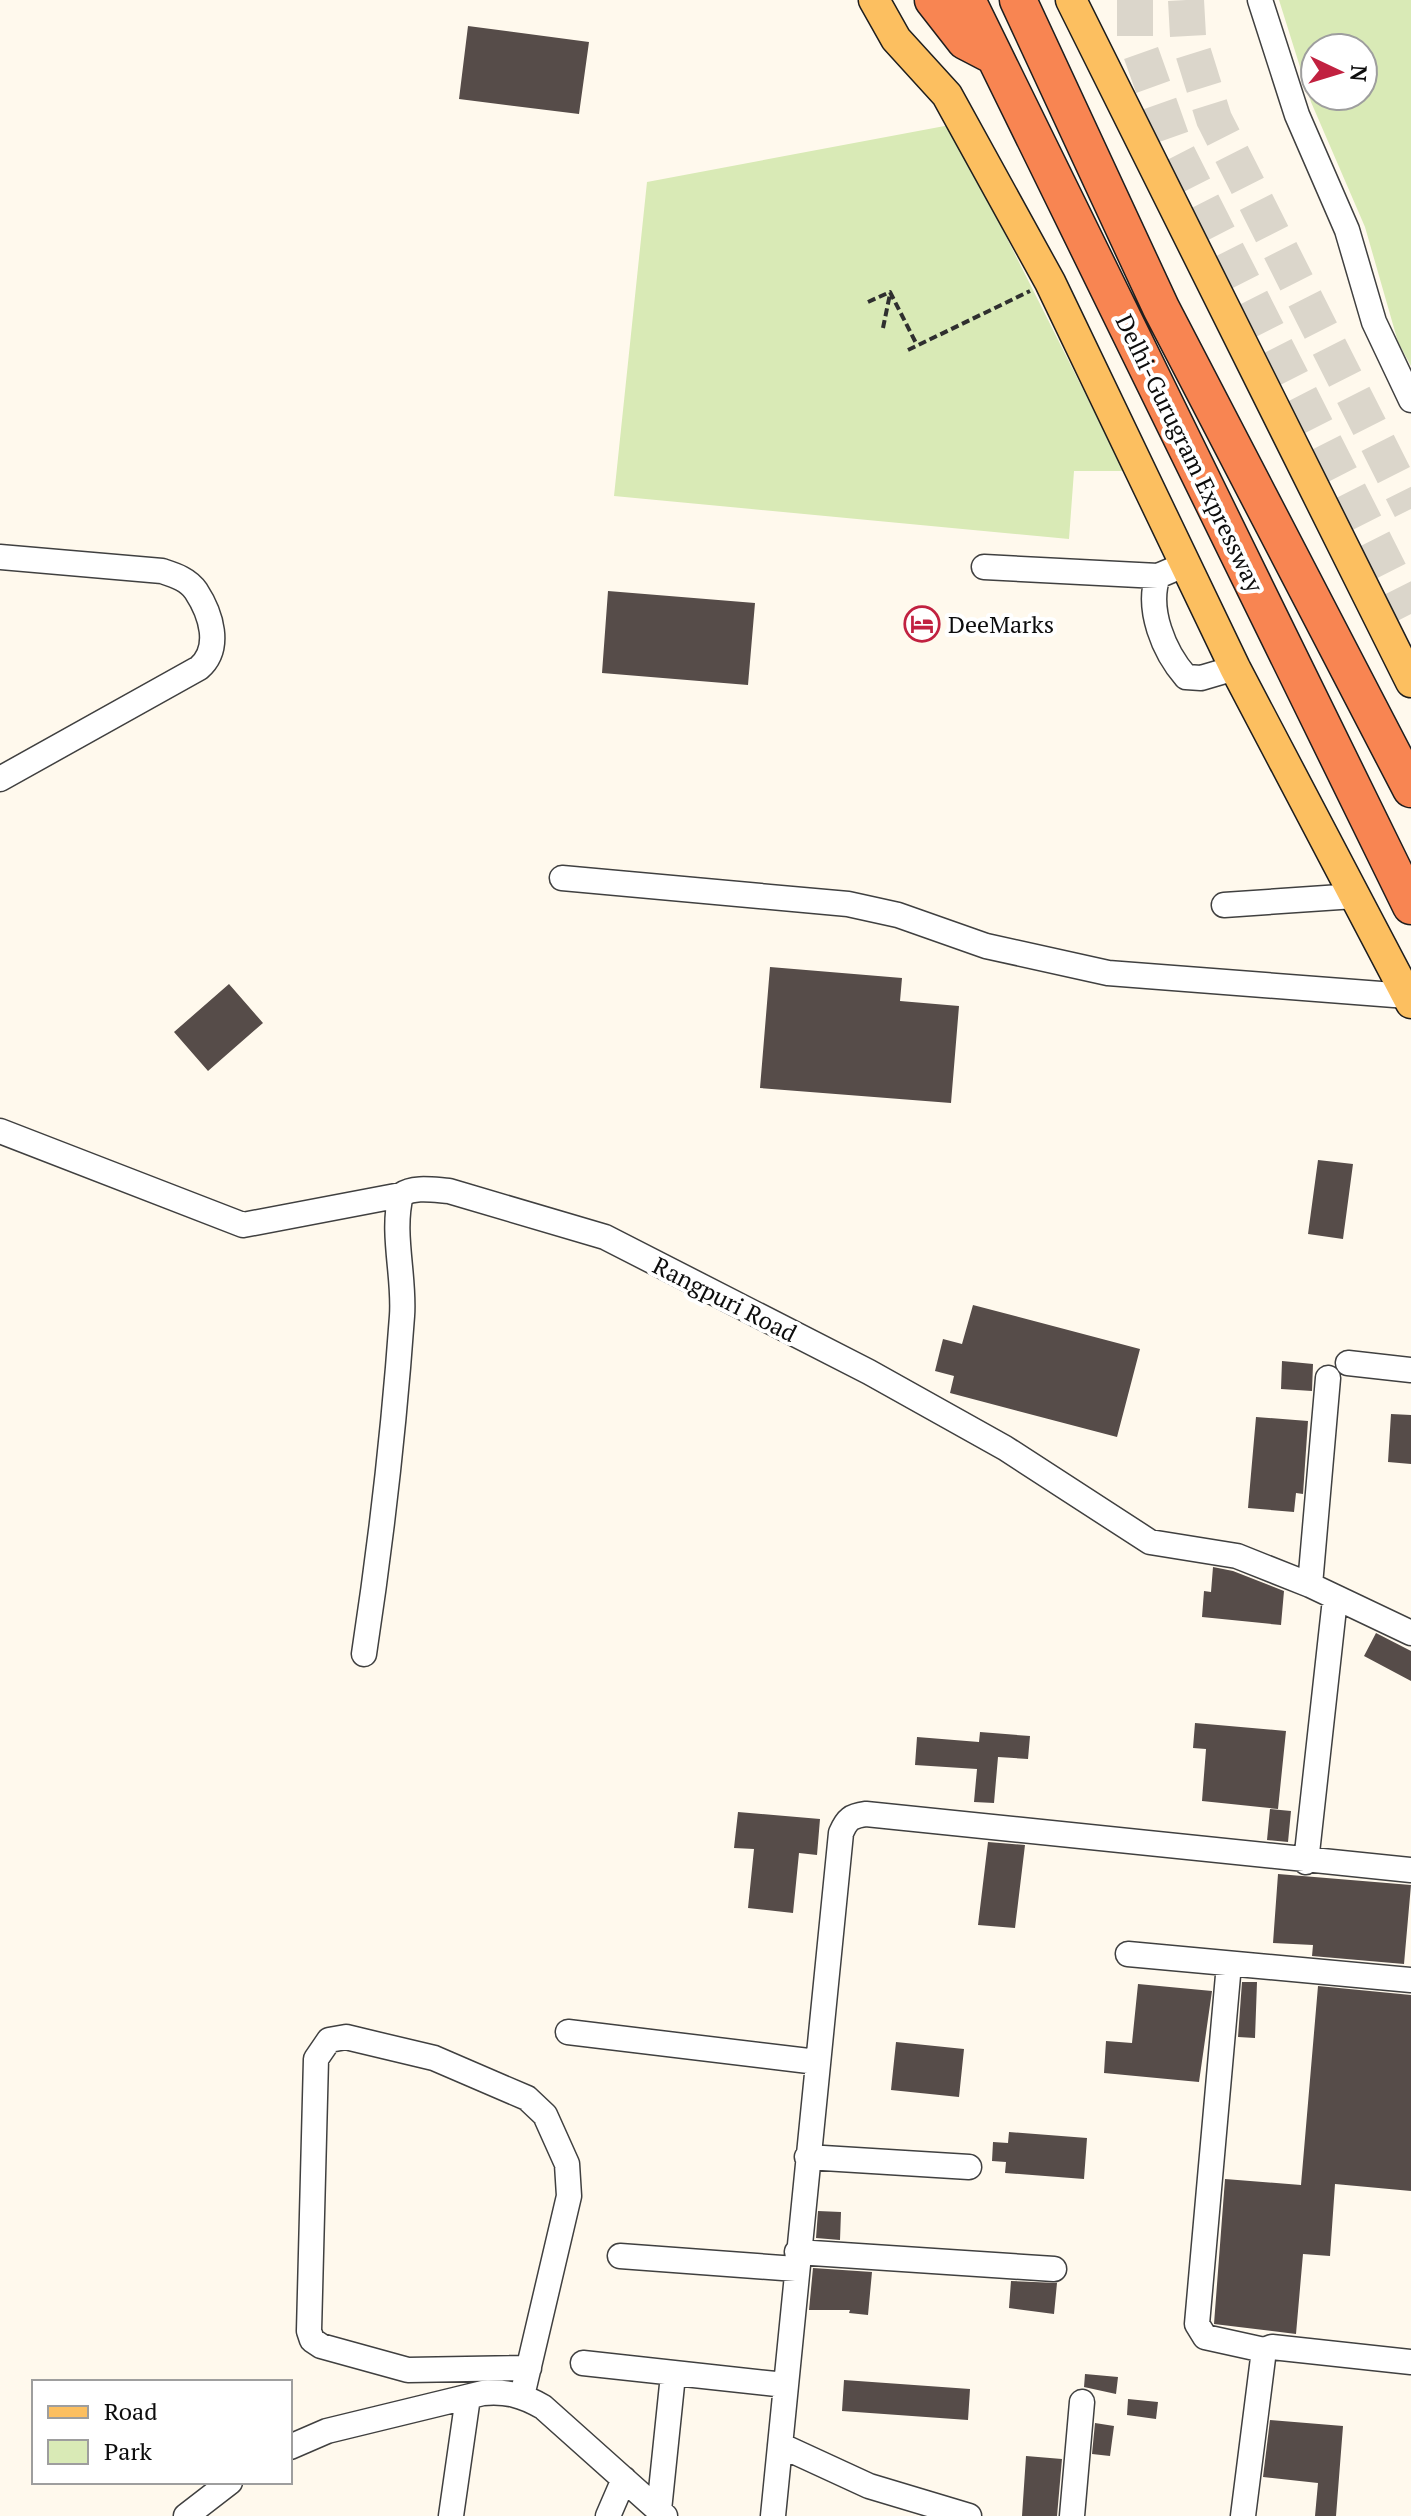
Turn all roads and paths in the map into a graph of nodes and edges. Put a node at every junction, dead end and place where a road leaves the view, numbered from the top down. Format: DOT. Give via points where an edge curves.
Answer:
graph roads {
  1 [pos="874,0"];
  2 [pos="933,0"];
  3 [pos="967,0"];
  4 [pos="1018,0"];
  5 [pos="1071,0"];
  6 [pos="1260,0"];
  7 [pos="995,56"];
  8 [pos="1050,282"];
  9 [pos="890,292"];
  10 [pos="868,302"];
  11 [pos="883,328"];
  12 [pos="917,345"];
  13 [pos="908,350"];
  14 [pos="1411,400"];
  15 [pos="0,557"];
  16 [pos="1186,564"];
  17 [pos="984,567"];
  18 [pos="1158,576"];
  19 [pos="1235,668"];
  20 [pos="1411,682"];
  21 [pos="0,779"];
  22 [pos="1411,789"];
  23 [pos="562,878"];
  24 [pos="1355,896"];
  25 [pos="1224,905"];
  26 [pos="1411,906"];
  27 [pos="1409,999"];
  28 [pos="0,1131"];
  29 [pos="401,1195"];
  30 [pos="1411,1370"];
  31 [pos="1310,1585"];
  32 [pos="1335,1599"];
  33 [pos="1411,1633"];
  34 [pos="364,1654"];
  35 [pos="1306,1862"];
  36 [pos="1411,1870"];
  37 [pos="1128,1954"];
  38 [pos="1229,1964"];
  39 [pos="1411,1980"];
  40 [pos="568,2032"];
  41 [pos="817,2062"];
  42 [pos="807,2157"];
  43 [pos="969,2167"];
  44 [pos="620,2256"];
  45 [pos="796,2260"];
  46 [pos="1054,2269"];
  47 [pos="1264,2350"];
  48 [pos="1411,2362"];
  49 [pos="583,2363"];
  50 [pos="529,2368"];
  51 [pos="673,2375"];
  52 [pos="785,2385"];
  53 [pos="522,2396"];
  54 [pos="468,2397"];
  55 [pos="1082,2402"];
  56 [pos="780,2445"];
  57 [pos="292,2446"];
  58 [pos="624,2479"];
  59 [pos="227,2484"];
  60 [pos="662,2513"];
  61 [pos="186,2516"];
  62 [pos="451,2516"];
  63 [pos="608,2516"];
  64 [pos="773,2516"];
  65 [pos="969,2516"];
  66 [pos="1072,2516"];
  67 [pos="1243,2516"];
  1 -- 8 [label="main road" via="896,39 947,95"];
  2 -- 7 [label="highway" via="965,41"];
  3 -- 7 [label="highway, Delhi-Gurugram Expressway"];
  4 -- 22 [label="highway, Delhi-Gurugram Expressway" via="1161,308"];
  5 -- 20 [label="main road"];
  6 -- 14 [label="street" via="1291,101 1347,230 1374,322"];
  7 -- 26 [label="highway, Delhi-Gurugram Expressway"];
  8 -- 12 [label="path"];
  8 -- 16 [label="main road"];
  9 -- 10 [label="path"];
  9 -- 11 [label="path"];
  9 -- 12 [label="path"];
  12 -- 13 [label="path"];
  15 -- 21 [label="street" via="162,571 179,577 196,591 214,639 212,653 199,668"];
  16 -- 18 [label="street"];
  16 -- 19 [label="main road"];
  17 -- 18 [label="street"];
  18 -- 19 [label="street" via="1155,611 1176,667 1186,677 1201,678"];
  19 -- 24 [label="main road"];
  23 -- 27 [label="street" via="870,908 986,946 1108,973"];
  24 -- 25 [label="street"];
  24 -- 27 [label="main road"];
  28 -- 29 [label="street, Rangpuri Road" via="243,1225"];
  29 -- 31 [label="street, Rangpuri Road" via="408,1190 449,1191 605,1237 1005,1448 1150,1542 1237,1556"];
  29 -- 34 [label="street" via="402,1315"];
  30 -- 31 [label="street" via="1338,1371"];
  31 -- 32 [label="street, Rangpuri Road"];
  32 -- 33 [label="street, Rangpuri Road"];
  32 -- 35 [label="street"];
  35 -- 36 [label="street"];
  35 -- 41 [label="street" via="852,1816 841,1833"];
  37 -- 38 [label="street"];
  38 -- 39 [label="street"];
  38 -- 47 [label="street" via="1197,2324 1205,2337"];
  40 -- 41 [label="street"];
  41 -- 42 [label="street"];
  42 -- 43 [label="street"];
  42 -- 45 [label="street"];
  44 -- 45 [label="street"];
  45 -- 46 [label="street"];
  45 -- 52 [label="street"];
  47 -- 48 [label="street"];
  47 -- 67 [label="street"];
  49 -- 51 [label="street"];
  50 -- 50 [label="street" via="570,2179 545,2115 527,2098 434,2058 346,2037 329,2040 316,2059 312,2340 408,2370"];
  50 -- 53 [label="street"];
  51 -- 52 [label="street"];
  51 -- 60 [label="street"];
  52 -- 56 [label="street"];
  53 -- 54 [label="street" via="504,2392"];
  53 -- 58 [label="street" via="543,2407"];
  54 -- 57 [label="street" via="327,2431"];
  54 -- 62 [label="street"];
  55 -- 66 [label="street"];
  56 -- 64 [label="street"];
  56 -- 65 [label="street" via="869,2486"];
  58 -- 60 [label="street"];
  58 -- 63 [label="street"];
  59 -- 61 [label="street"];
}
